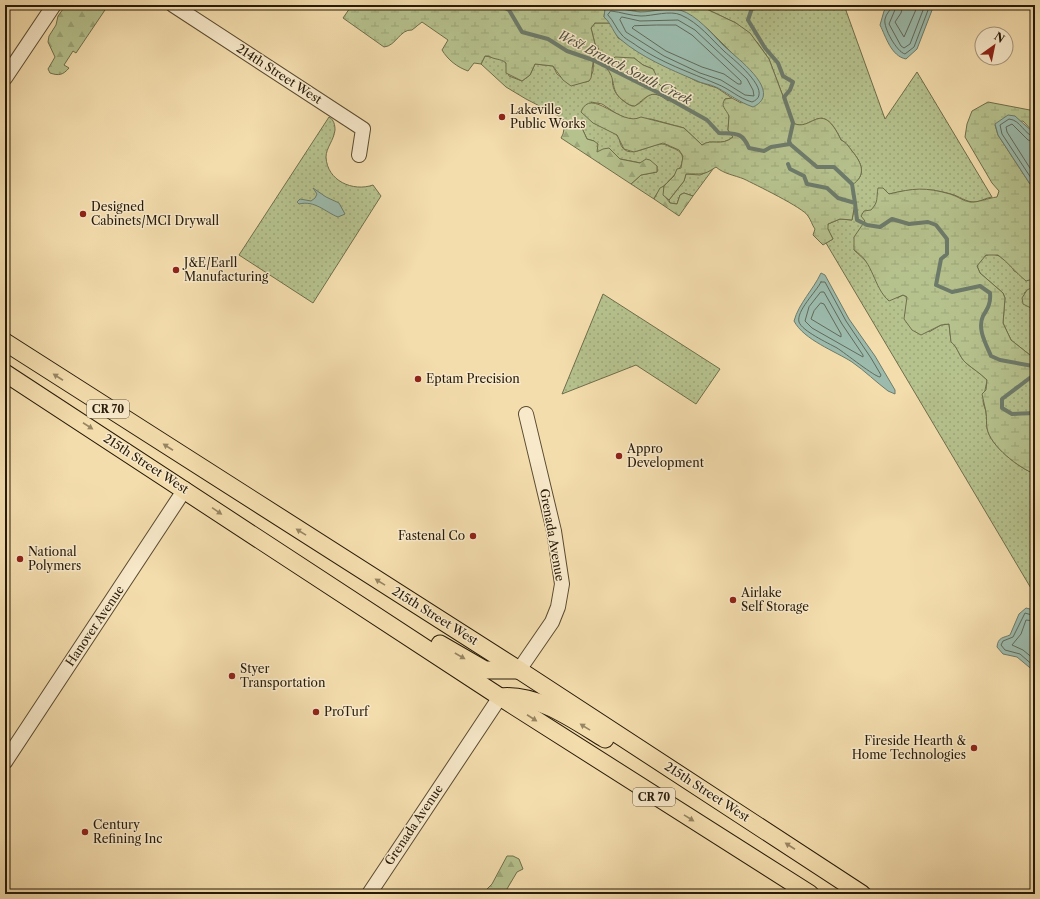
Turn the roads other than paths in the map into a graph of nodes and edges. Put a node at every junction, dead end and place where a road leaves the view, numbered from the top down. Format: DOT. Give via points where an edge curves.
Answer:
graph roads {
  1 [pos="54,5"];
  2 [pos="173,5"];
  3 [pos="5,78"];
  4 [pos="359,154"];
  5 [pos="5,342"];
  6 [pos="5,373"];
  7 [pos="526,414"];
  8 [pos="185,489"];
  9 [pos="327,584"];
  10 [pos="519,670"];
  11 [pos="500,697"];
  12 [pos="5,762"];
  13 [pos="670,768"];
  14 [pos="369,894"];
  15 [pos="810,894"];
  16 [pos="862,894"];
  1 -- 3 [label="street"];
  2 -- 4 [label="street, 214th Street West" via="363,129"];
  10 -- 5 [label="main road, 215th Street West / CR 70, one-way"];
  6 -- 8 [label="main road, 215th Street West / CR 70, one-way"];
  7 -- 10 [label="street, Grenada Avenue" via="554,531 562,584 552,622"];
  8 -- 9 [label="main road, 215th Street West / CR 70, one-way"];
  8 -- 12 [label="street, Hanover Avenue"];
  9 -- 10 [label="main road, one-way" via="400,620 485,670"];
  9 -- 11 [label="main road, 215th Street West / CR 70"];
  10 -- 13 [label="main road, 215th Street West / CR 70"];
  13 -- 11 [label="main road, one-way" via="640,761 580,724 537,702 522,697"];
  11 -- 14 [label="street, Grenada Avenue"];
  11 -- 15 [label="main road, 215th Street West / CR 70, one-way"];
  16 -- 13 [label="main road, 215th Street West / CR 70, one-way"];
}
